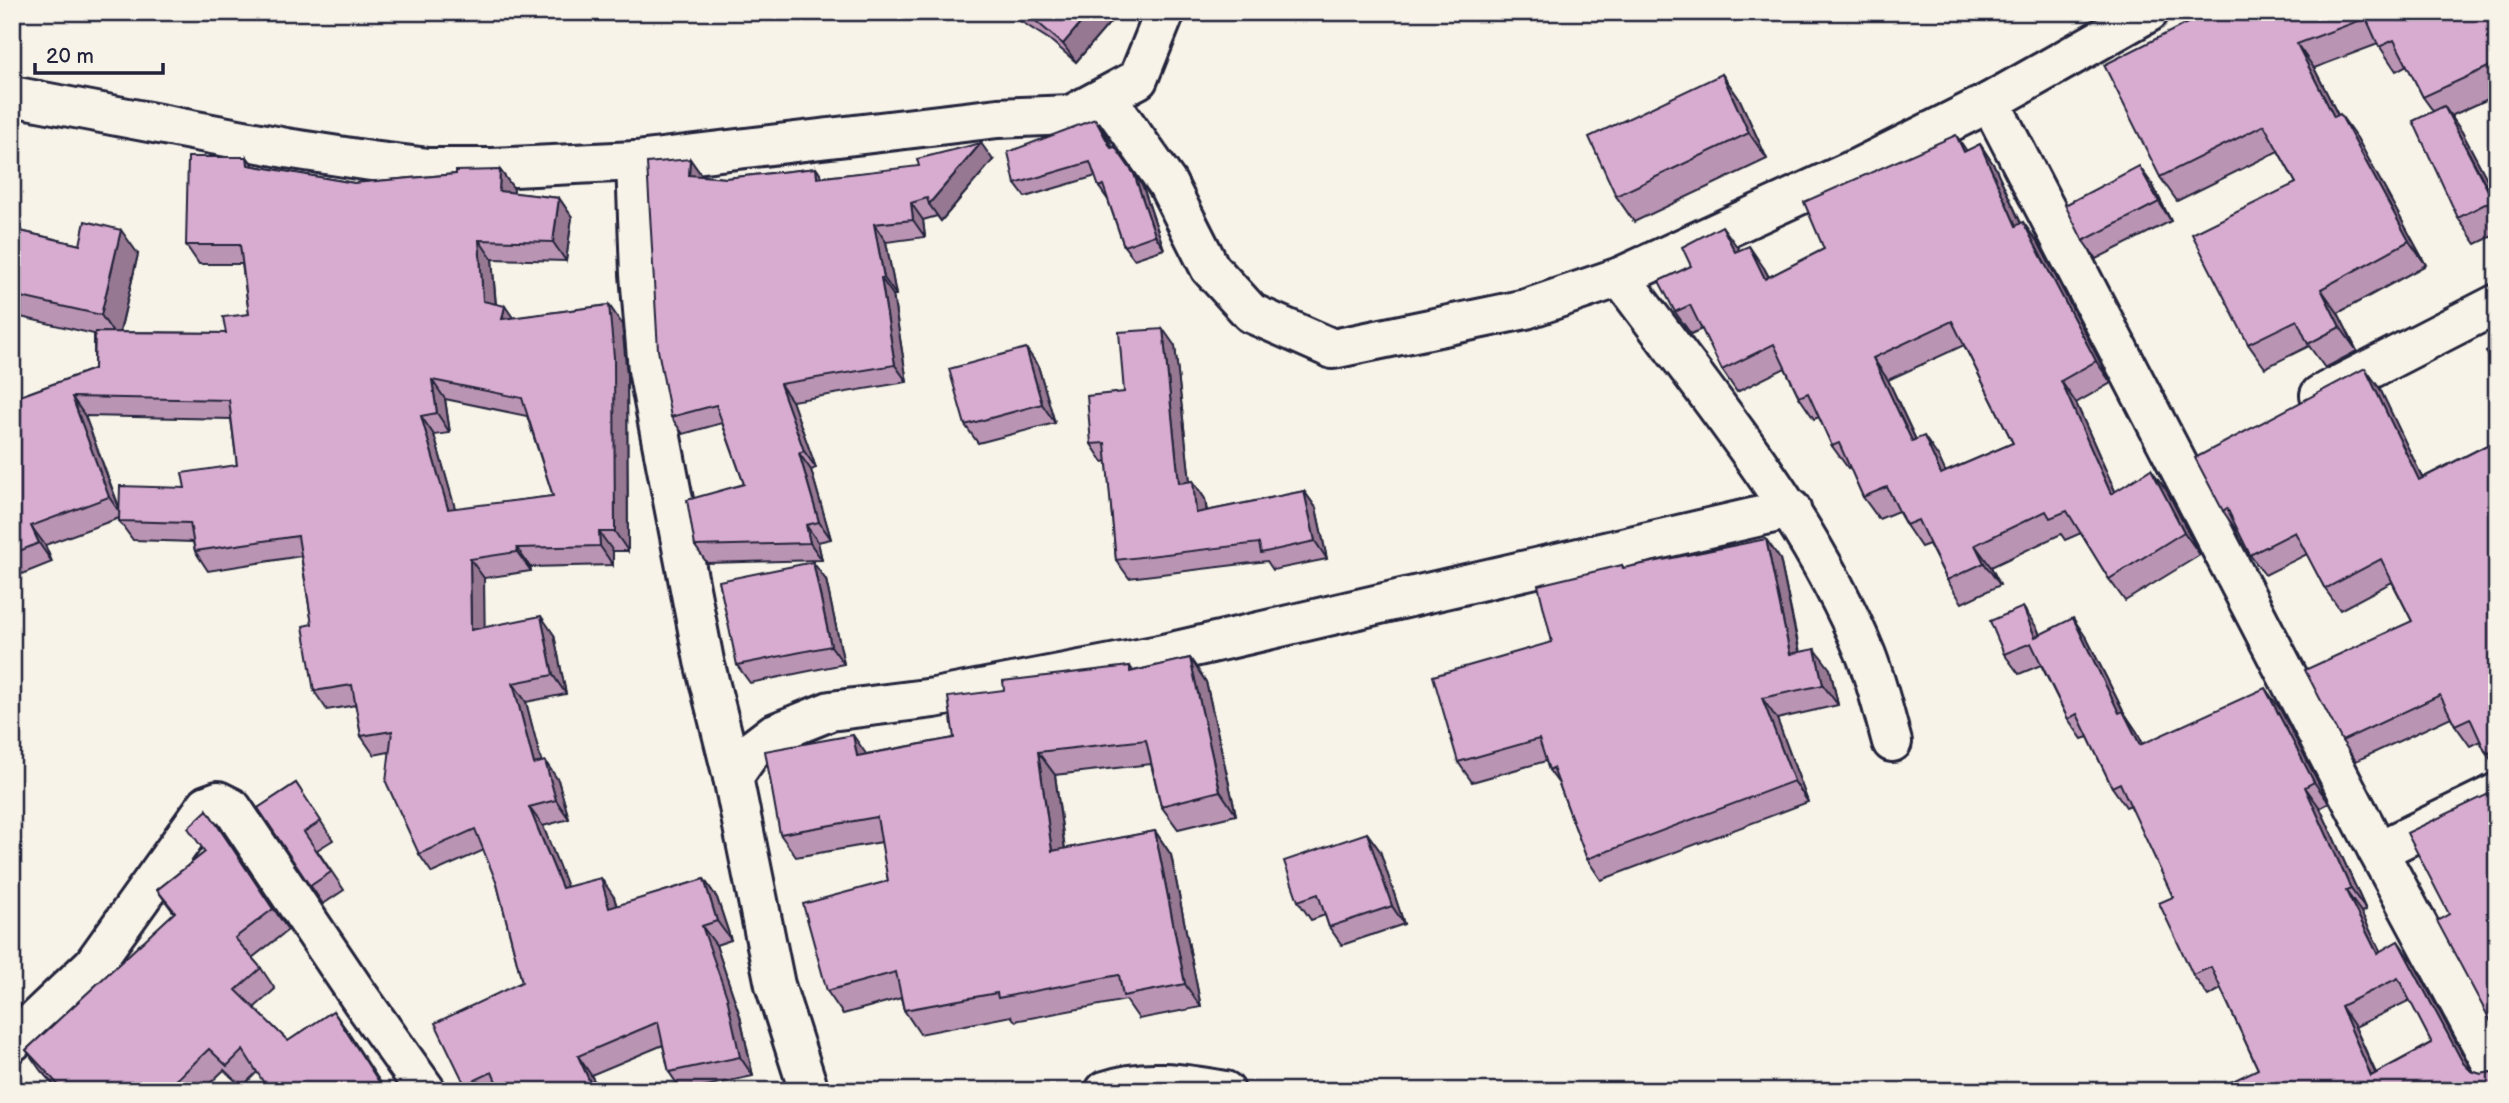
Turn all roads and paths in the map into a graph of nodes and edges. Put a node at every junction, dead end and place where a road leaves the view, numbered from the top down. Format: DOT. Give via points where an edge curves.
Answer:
graph roads {
  1 [pos="1165,12"];
  2 [pos="2149,12"];
  3 [pos="12,96"];
  4 [pos="1107,97"];
  5 [pos="1990,102"];
  6 [pos="636,161"];
  7 [pos="1619,277"];
  8 [pos="2497,304"];
  9 [pos="2288,411"];
  10 [pos="2215,449"];
  11 [pos="2178,468"];
  12 [pos="1791,509"];
  13 [pos="1892,742"];
  14 [pos="733,777"];
  15 [pos="2497,793"];
  16 [pos="2378,851"];
  17 [pos="12,1042"];
  18 [pos="2497,1073"];
  19 [pos="426,1091"];
  20 [pos="809,1091"];
  21 [pos="1105,1091"];
  22 [pos="1225,1091"];
  1 -- 4 [label="street" via="1138,79"];
  2 -- 5 [label="street"];
  3 -- 6 [label="street" via="286,148 429,168"];
  4 -- 6 [label="street" via="1071,115 998,118"];
  4 -- 7 [label="street" via="1167,183 1210,268 1251,313 1333,349 1525,310"];
  5 -- 7 [label="street"];
  5 -- 11 [label="street"];
  6 -- 14 [label="street" via="648,370 699,634"];
  7 -- 12 [label="street"];
  8 -- 9 [label="street"];
  10 -- 11 [label="street"];
  11 -- 16 [label="street"];
  12 -- 13 [label="street" via="1867,656"];
  12 -- 14 [label="street" via="1159,655 934,698 830,711 773,734 752,750"];
  14 -- 20 [label="street" via="775,985"];
  15 -- 16 [label="street"];
  16 -- 18 [label="street"];
  17 -- 19 [label="street" via="93,965 207,805 218,801 232,808"];
  21 -- 22 [label="street" via="1128,1083 1170,1082"];
}
